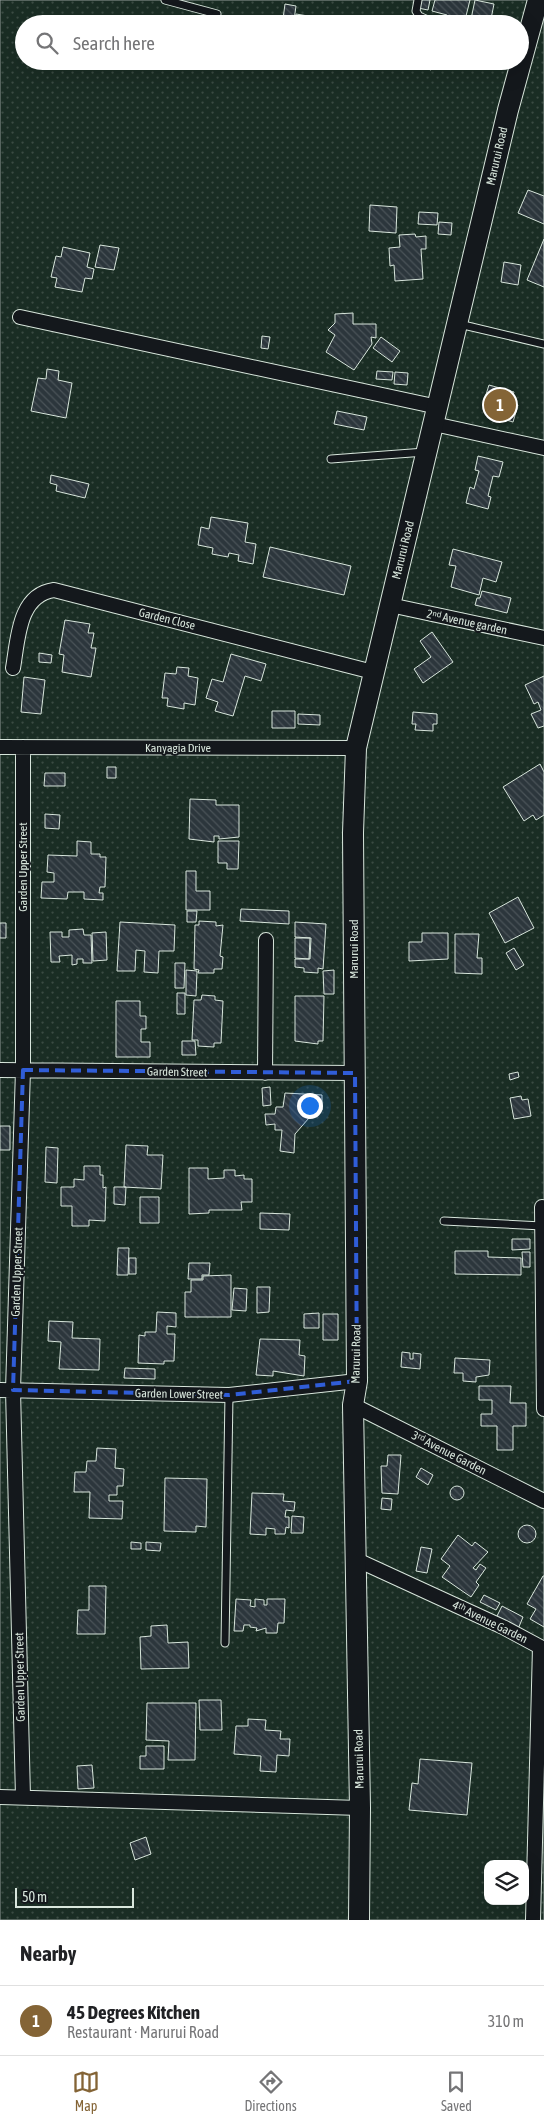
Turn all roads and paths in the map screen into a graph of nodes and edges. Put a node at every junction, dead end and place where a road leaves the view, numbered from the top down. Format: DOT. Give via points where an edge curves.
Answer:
graph roads {
  1 [pos="165,0"];
  2 [pos="418,0"];
  3 [pos="538,0"];
  4 [pos="217,14"];
  5 [pos="418,15"];
  6 [pos="529,33"];
  7 [pos="519,70"];
  8 [pos="20,316"];
  9 [pos="458,324"];
  10 [pos="544,344"];
  11 [pos="436,415"];
  12 [pos="544,448"];
  13 [pos="428,452"];
  14 [pos="332,459"];
  15 [pos="390,605"];
  16 [pos="544,638"];
  17 [pos="13,668"];
  18 [pos="373,672"];
  19 [pos="0,747"];
  20 [pos="23,747"];
  21 [pos="356,748"];
  22 [pos="266,940"];
  23 [pos="0,1070"];
  24 [pos="23,1070"];
  25 [pos="266,1073"];
  26 [pos="355,1073"];
  27 [pos="542,1207"];
  28 [pos="444,1221"];
  29 [pos="542,1226"];
  30 [pos="357,1381"];
  31 [pos="6,1390"];
  32 [pos="229,1395"];
  33 [pos="353,1405"];
  34 [pos="544,1409"];
  35 [pos="544,1501"];
  36 [pos="356,1559"];
  37 [pos="224,1643"];
  38 [pos="542,1648"];
  39 [pos="0,1797"];
  40 [pos="23,1797"];
  41 [pos="360,1808"];
  42 [pos="359,1920"];
  43 [pos="533,1920"];
  1 -- 4 [label="lane"];
  2 -- 5 [label="lane"];
  3 -- 6 [label="street, Marurui Road"];
  7 -- 9 [label="street, Marurui Road"];
  8 -- 11 [label="street"];
  9 -- 10 [label="lane"];
  9 -- 11 [label="street, Marurui Road"];
  11 -- 12 [label="street"];
  11 -- 13 [label="street, Marurui Road"];
  13 -- 14 [label="lane"];
  13 -- 15 [label="street, Marurui Road"];
  15 -- 16 [label="street, 2ⁿᵈ Avenue garden"];
  15 -- 18 [label="street, Marurui Road"];
  17 -- 18 [label="street, Garden Close" via="25,611 38,595 54,590"];
  18 -- 21 [label="street, Marurui Road"];
  19 -- 20 [label="street, Kanyagia Drive"];
  20 -- 21 [label="street, Kanyagia Drive"];
  20 -- 24 [label="street, Garden Upper Street"];
  21 -- 26 [label="street, Marurui Road" via="353,833"];
  22 -- 25 [label="street"];
  23 -- 24 [label="street, Garden Street"];
  24 -- 25 [label="street, Garden Street"];
  24 -- 31 [label="street, Garden Upper Street"];
  25 -- 26 [label="street, Garden Street"];
  26 -- 30 [label="street, Marurui Road"];
  27 -- 29 [label="street"];
  28 -- 29 [label="lane"];
  29 -- 34 [label="street"];
  30 -- 32 [label="street, Garden Lower Street"];
  30 -- 33 [label="street, Marurui Road"];
  31 -- 32 [label="street, Garden Lower Street"];
  31 -- 40 [label="street, Garden Upper Street"];
  32 -- 37 [label="lane"];
  33 -- 35 [label="street, 3ʳᵈ Avenue Garden"];
  33 -- 36 [label="street, Marurui Road"];
  36 -- 38 [label="street, 4ᵗʰ Avenue Garden"];
  36 -- 41 [label="street, Marurui Road"];
  38 -- 43 [label="street, 4ᵗʰ Avenue Garden"];
  39 -- 40 [label="street"];
  40 -- 41 [label="street"];
  41 -- 42 [label="street, Marurui Road"];
}
